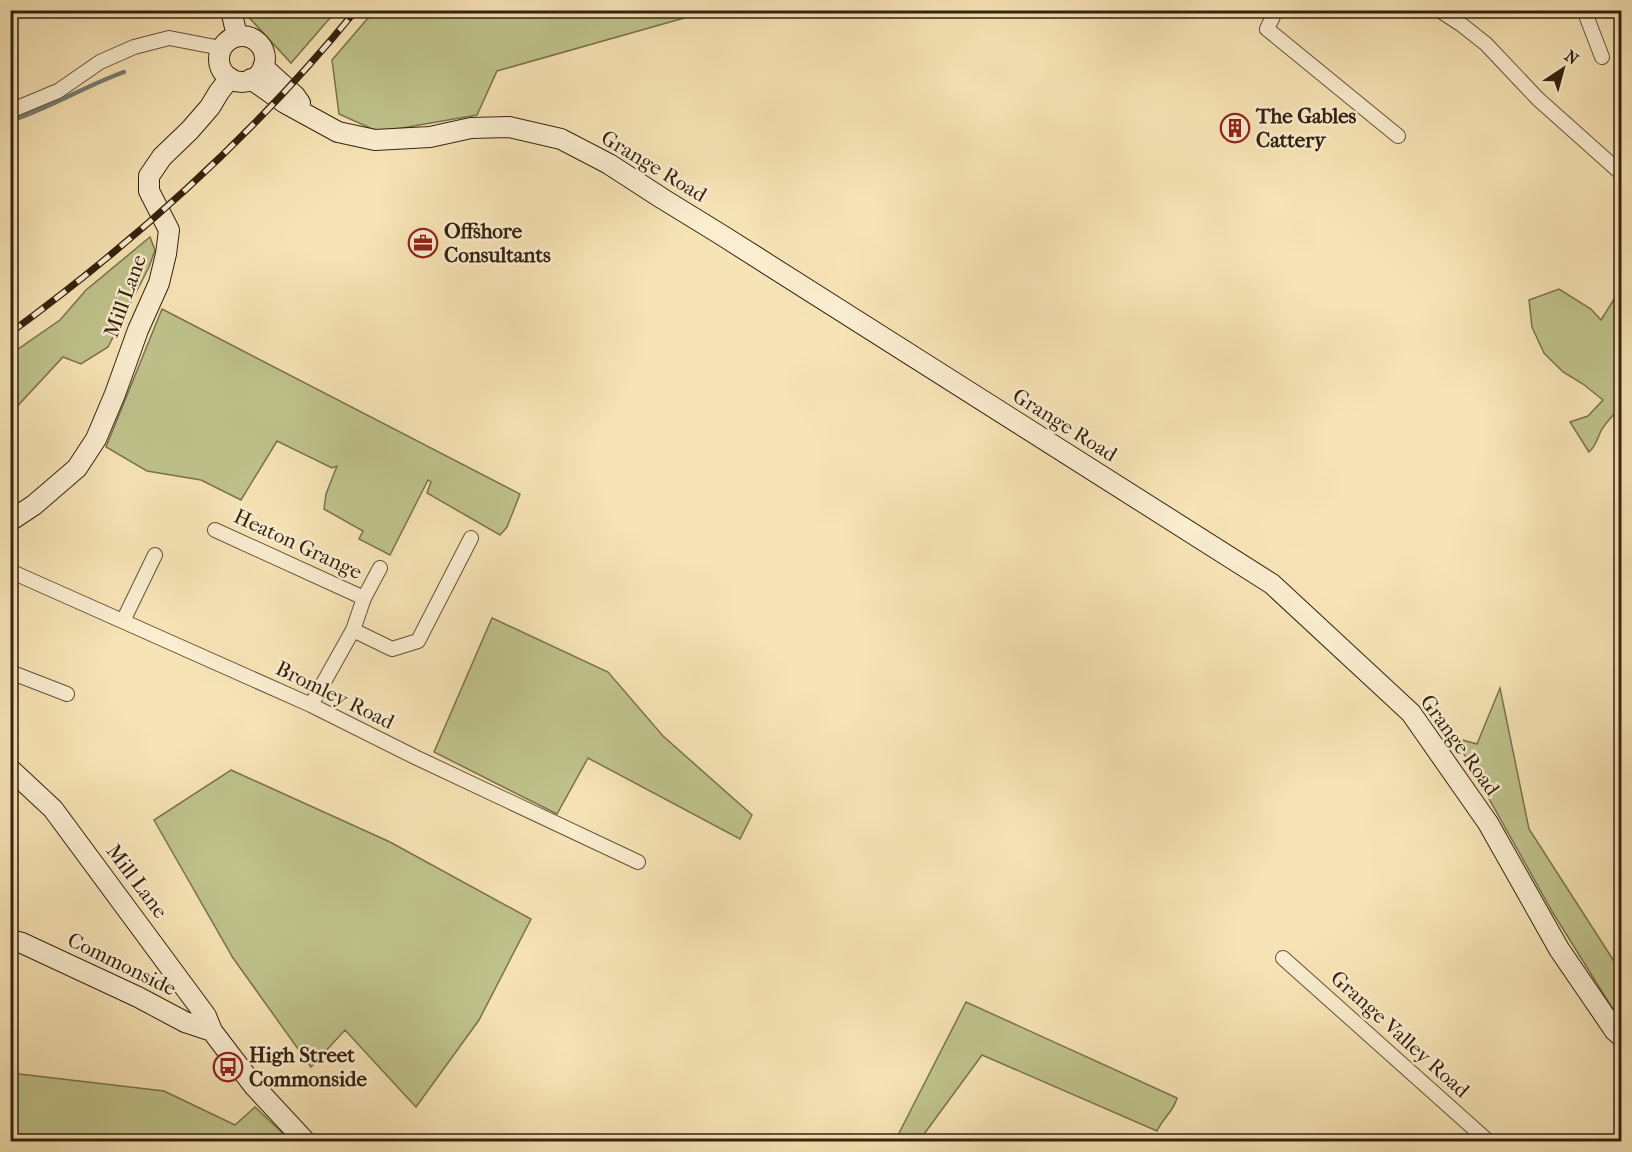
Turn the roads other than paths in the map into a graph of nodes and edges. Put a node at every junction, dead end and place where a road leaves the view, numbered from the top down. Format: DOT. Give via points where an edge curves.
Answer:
graph roads {
  1 [pos="231,10"];
  2 [pos="1276,10"];
  3 [pos="1439,10"];
  4 [pos="1584,10"];
  5 [pos="237,36"];
  6 [pos="221,48"];
  7 [pos="1602,57"];
  8 [pos="257,73"];
  9 [pos="230,78"];
  10 [pos="10,111"];
  11 [pos="1398,136"];
  12 [pos="1622,174"];
  13 [pos="10,521"];
  14 [pos="215,530"];
  15 [pos="475,538"];
  16 [pos="155,555"];
  17 [pos="380,568"];
  18 [pos="10,572"];
  19 [pos="364,598"];
  20 [pos="123,621"];
  21 [pos="353,630"];
  22 [pos="10,672"];
  23 [pos="67,694"];
  24 [pos="311,705"];
  25 [pos="10,769"];
  26 [pos="638,862"];
  27 [pos="10,940"];
  28 [pos="1283,958"];
  29 [pos="212,1031"];
  30 [pos="1622,1037"];
  31 [pos="306,1142"];
  32 [pos="1489,1142"];
  1 -- 5 [label="main road"];
  2 -- 11 [label="street" via="1267,29"];
  3 -- 12 [label="street" via="1486,44 1538,99"];
  4 -- 7 [label="street"];
  5 -- 6 [label="main road"];
  5 -- 8 [label="main road" via="257,41 264,53 265,60"];
  6 -- 9 [label="main road" via="219,62"];
  6 -- 10 [label="street" via="169,38 134,47 100,62 58,91"];
  8 -- 9 [label="main road" via="244,81"];
  8 -- 30 [label="main road, Grange Road" via="295,96 310,117 338,132 375,140 509,127 561,139 609,164 1272,584 1411,713 1488,823 1559,949"];
  9 -- 13 [label="main road, Mill Lane" via="210,107 149,176 149,191 169,230 166,254 159,283 96,439 77,468"];
  14 -- 19 [label="street, Heaton Grange"];
  15 -- 21 [label="street" via="418,641 392,649"];
  16 -- 20 [label="street"];
  17 -- 19 [label="street, Heaton Grange"];
  18 -- 20 [label="street, Bromley Road"];
  19 -- 21 [label="street"];
  20 -- 24 [label="street, Bromley Road"];
  21 -- 24 [label="street"];
  22 -- 23 [label="street"];
  24 -- 26 [label="street, Bromley Road"];
  25 -- 29 [label="main road, Mill Lane" via="53,809 206,1016"];
  27 -- 29 [label="main road, Commonside"];
  28 -- 32 [label="street, Grange Valley Road"];
  29 -- 31 [label="main road, Mill Lane" via="254,1086"];
}
